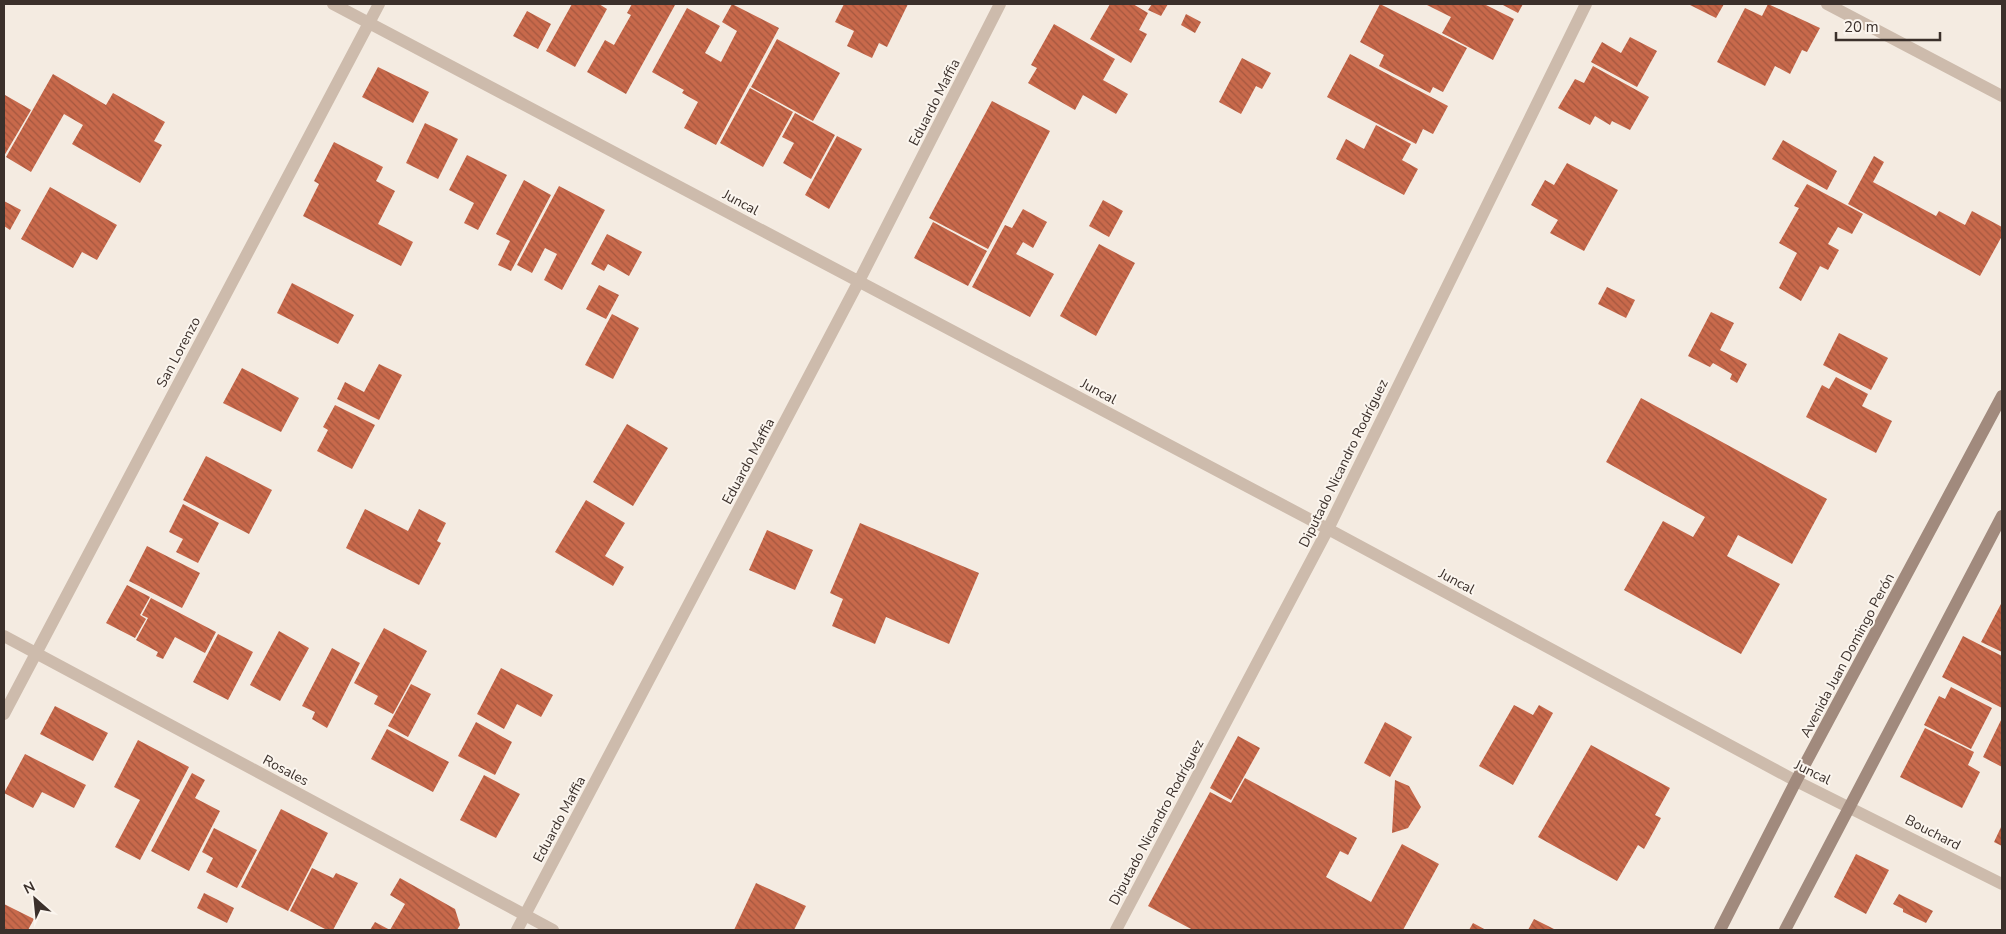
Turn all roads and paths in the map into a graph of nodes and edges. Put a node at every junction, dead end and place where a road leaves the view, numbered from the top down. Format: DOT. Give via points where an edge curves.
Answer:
graph roads {
  1 [pos="333,4"];
  2 [pos="378,4"];
  3 [pos="1000,4"];
  4 [pos="1586,4"];
  5 [pos="1827,4"];
  6 [pos="368,22"];
  7 [pos="2002,96"];
  8 [pos="859,282"];
  9 [pos="2002,396"];
  10 [pos="2002,516"];
  11 [pos="1328,529"];
  12 [pos="4,636"];
  13 [pos="36,653"];
  14 [pos="4,714"];
  15 [pos="1796,781"];
  16 [pos="1850,806"];
  17 [pos="2002,884"];
  18 [pos="525,916"];
  19 [pos="518,930"];
  20 [pos="554,930"];
  21 [pos="1116,930"];
  22 [pos="1720,930"];
  23 [pos="1786,930"];
  1 -- 6 [label="street, Juncal"];
  2 -- 6 [label="street, San Lorenzo"];
  3 -- 8 [label="street, Eduardo Maffia"];
  4 -- 11 [label="street, Diputado Nicandro Rodríguez"];
  5 -- 7 [label="street"];
  6 -- 8 [label="street, Juncal"];
  6 -- 13 [label="street, San Lorenzo"];
  8 -- 11 [label="street, Juncal"];
  8 -- 18 [label="street, Eduardo Maffia"];
  9 -- 15 [label="main road, Avenida Juan Domingo Perón"];
  10 -- 16 [label="main road"];
  11 -- 15 [label="street, Juncal"];
  11 -- 21 [label="street, Diputado Nicandro Rodríguez"];
  12 -- 13 [label="street, Rosales"];
  13 -- 14 [label="street, San Lorenzo"];
  13 -- 18 [label="street, Rosales"];
  15 -- 16 [label="street, Juncal"];
  15 -- 22 [label="main road, Avenida Juan Domingo Perón"];
  16 -- 17 [label="street, Bouchard"];
  16 -- 23 [label="main road"];
  18 -- 19 [label="street, Eduardo Maffia"];
  18 -- 20 [label="street, Rosales"];
}
